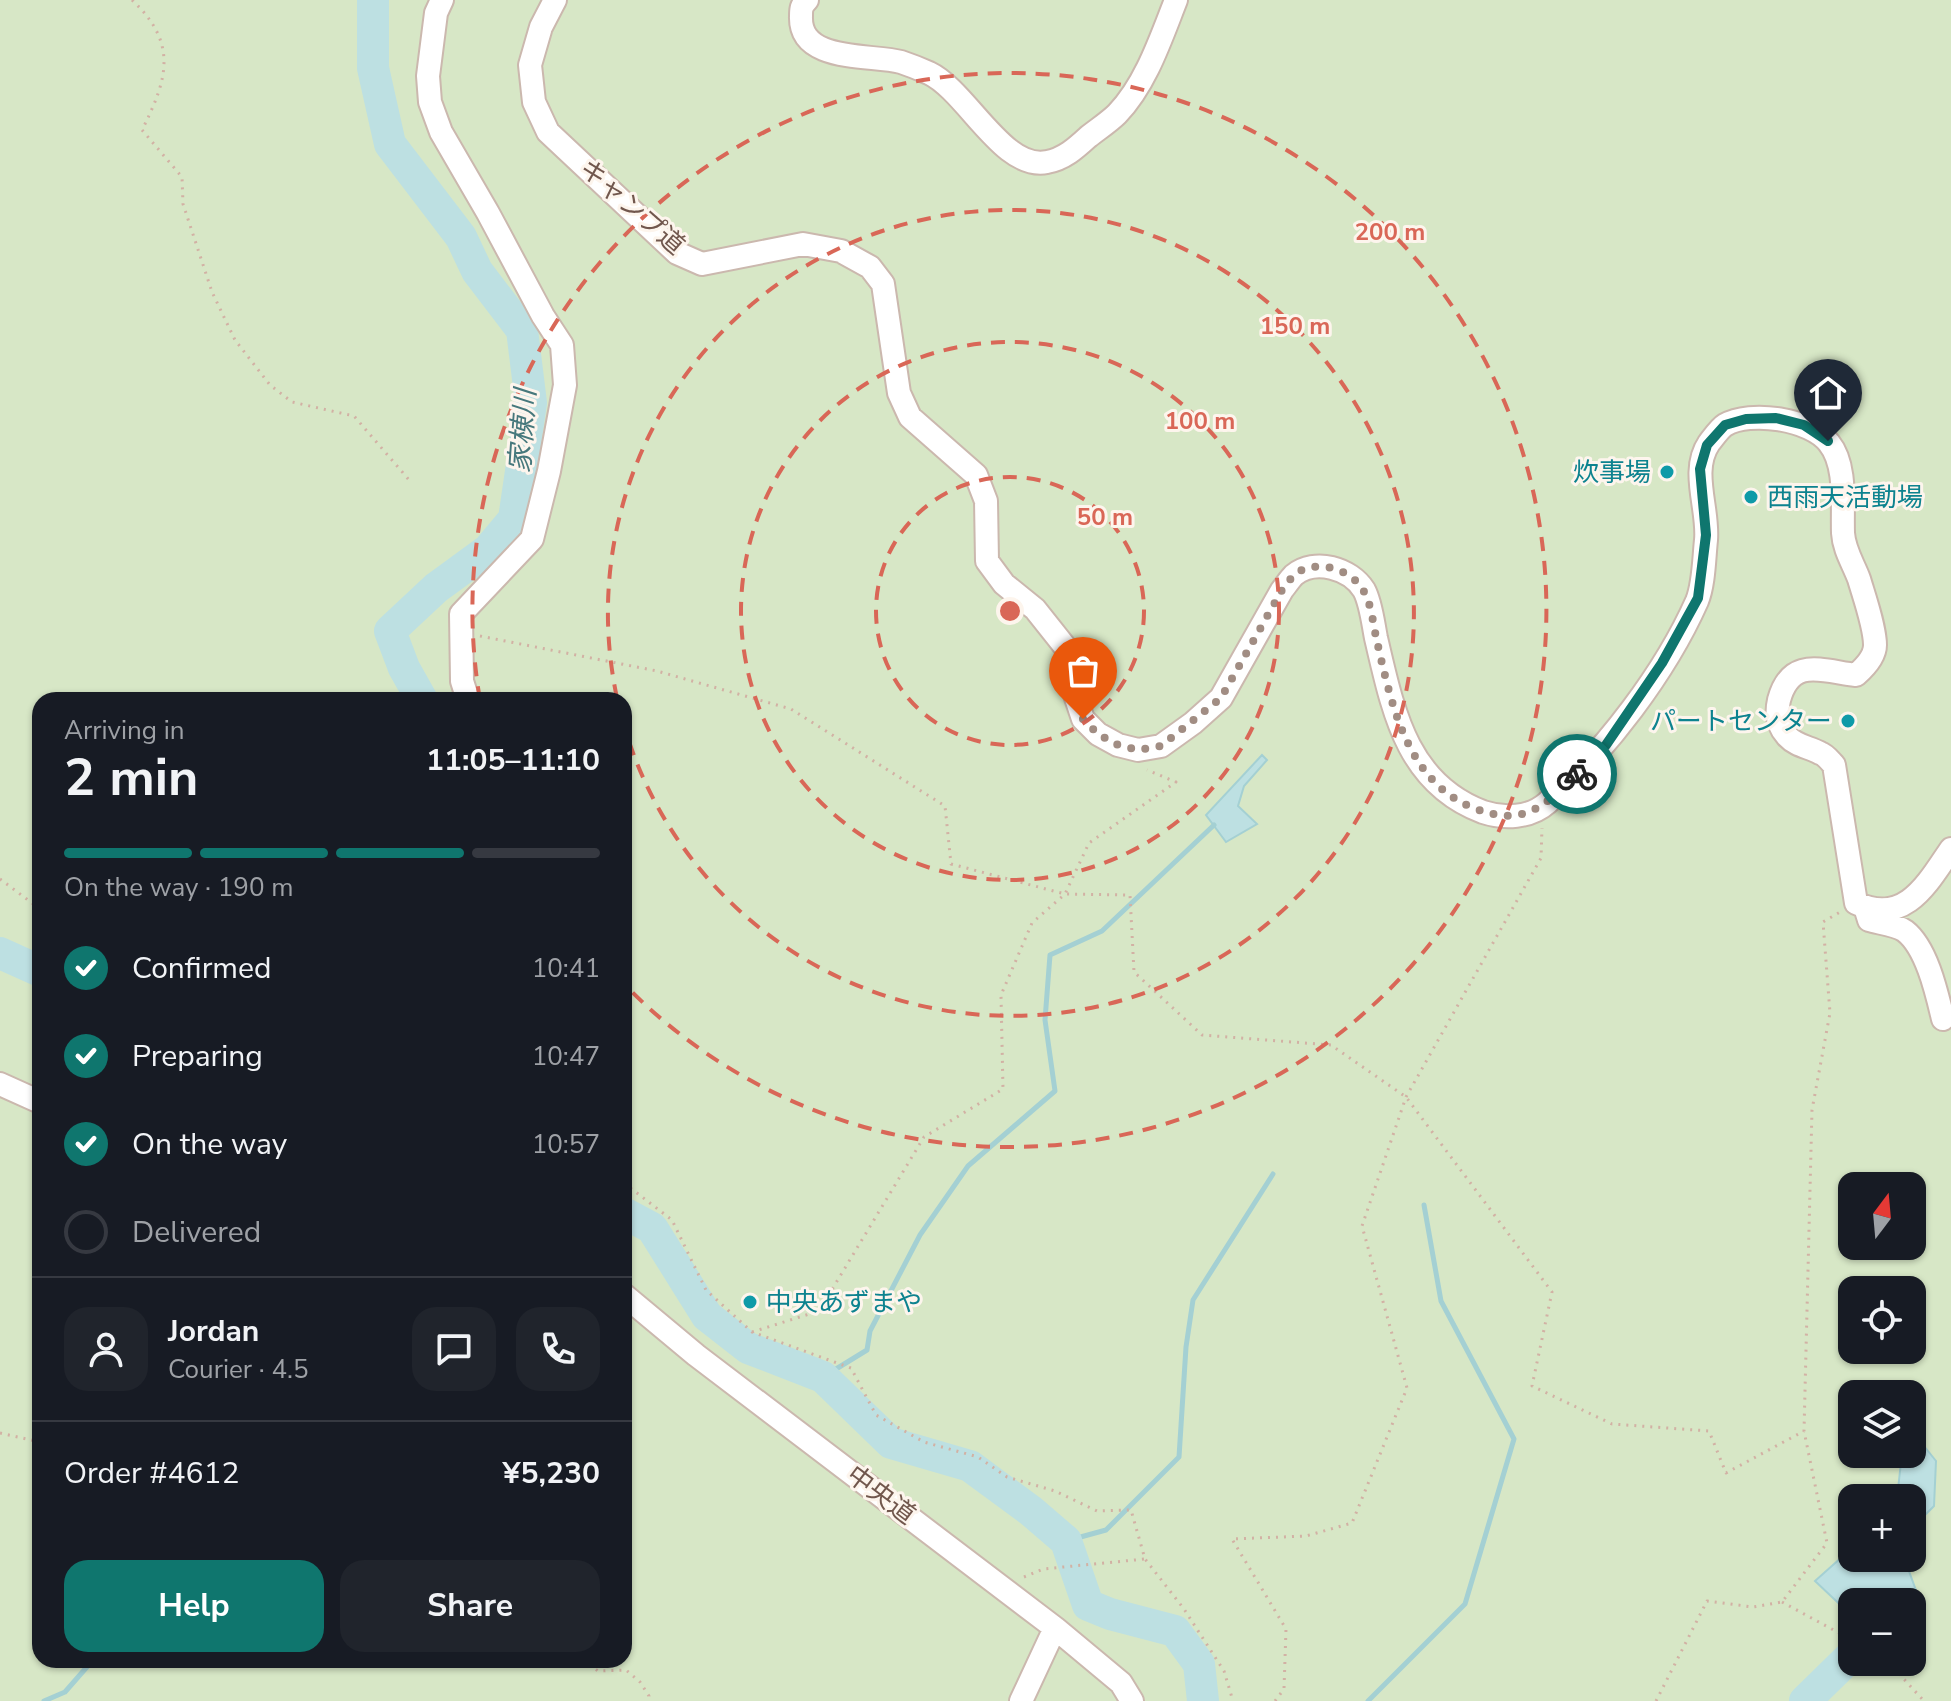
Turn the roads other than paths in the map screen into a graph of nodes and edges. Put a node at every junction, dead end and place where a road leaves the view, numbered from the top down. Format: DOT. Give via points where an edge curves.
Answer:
graph roads {
  1 [pos="442,0"];
  2 [pos="555,0"];
  3 [pos="807,0"];
  4 [pos="1176,0"];
  5 [pos="465,692"];
  6 [pos="1951,849"];
  7 [pos="1861,905"];
  8 [pos="1943,1019"];
  9 [pos="0,1084"];
  10 [pos="32,1098"];
  11 [pos="632,1302"];
  12 [pos="1055,1628"];
  13 [pos="1021,1701"];
  14 [pos="1132,1701"];
  1 -- 5 [label="street" via="428,76 430,102 441,132 562,345 565,385 532,539 461,614"];
  2 -- 7 [label="street, キャンプ道" via="530,65 534,102 548,132 677,253 702,264 803,244 841,251 870,267 883,284 899,393 910,417 976,475 986,501 987,561 1066,648 1083,719 1118,745 1138,750 1161,746 1221,698 1295,574 1313,567 1334,568 1351,575 1365,592 1393,711 1435,784 1465,805 1492,815 1521,816 1543,806 1606,745 1698,598 1706,535 1700,469 1707,445 1725,425 1776,418 1804,425 1828,441 1839,462 1844,545 1875,647 1856,675 1815,668 1795,673 1784,685 1778,720 1787,736 1823,753 1834,765"];
  3 -- 4 [label="street" via="801,6 800,24 808,41 826,51 900,62 931,74 952,87 1003,147 1044,163 1064,157 1118,113 1142,78"];
  6 -- 7 [label="street" via="1908,904"];
  7 -- 8 [label="street" via="1869,920 1905,931 1920,951"];
  9 -- 10 [label="street"];
  11 -- 12 [label="street, 中央道"];
  12 -- 13 [label="street"];
  12 -- 14 [label="street, 中央道" via="1121,1683"];
}
